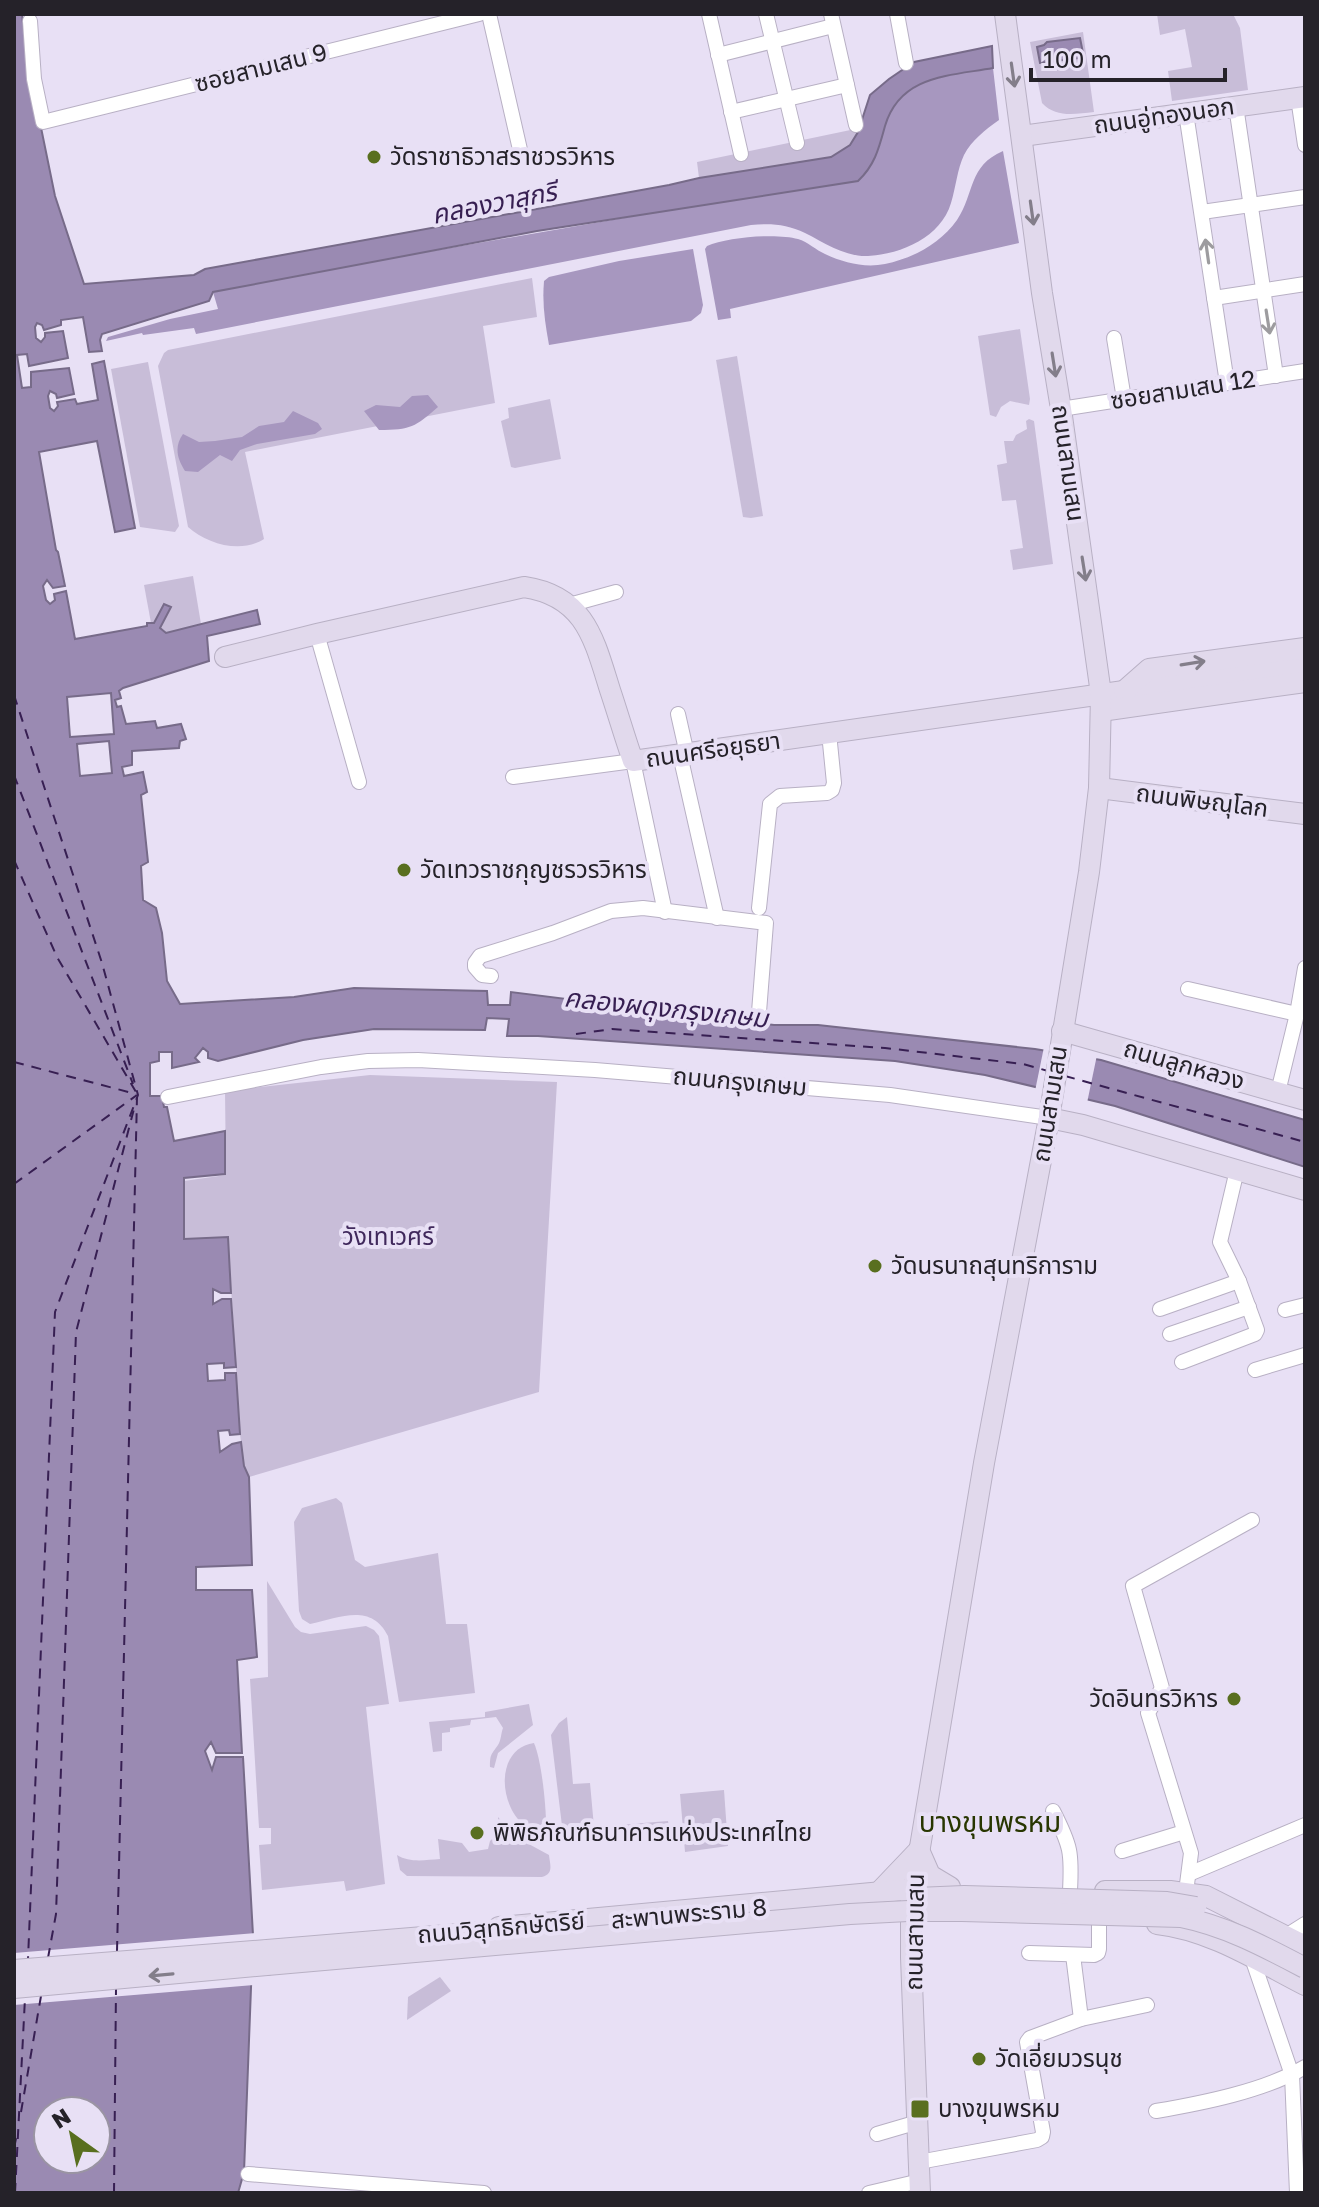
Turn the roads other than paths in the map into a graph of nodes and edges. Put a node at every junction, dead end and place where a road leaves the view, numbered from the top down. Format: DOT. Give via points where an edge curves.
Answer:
graph roads {
  1 [pos="479,14"];
  2 [pos="489,14"];
  3 [pos="709,14"];
  4 [pos="766,14"];
  5 [pos="897,14"];
  6 [pos="1005,14"];
  7 [pos="832,20"];
  8 [pos="30,21"];
  9 [pos="773,42"];
  10 [pos="718,55"];
  11 [pos="906,63"];
  12 [pos="847,85"];
  13 [pos="1301,97"];
  14 [pos="787,99"];
  15 [pos="1236,106"];
  16 [pos="731,112"];
  17 [pos="1186,113"];
  18 [pos="856,125"];
  19 [pos="1022,136"];
  20 [pos="797,143"];
  21 [pos="1305,145"];
  22 [pos="521,154"];
  23 [pos="741,154"];
  24 [pos="1305,197"];
  25 [pos="1251,206"];
  26 [pos="1202,212"];
  27 [pos="1305,284"];
  28 [pos="1263,290"];
  29 [pos="1214,298"];
  30 [pos="1114,338"];
  31 [pos="1305,371"];
  32 [pos="1276,376"];
  33 [pos="1227,383"];
  34 [pos="1124,399"];
  35 [pos="1061,409"];
  36 [pos="616,592"];
  37 [pos="569,605"];
  38 [pos="317,634"];
  39 [pos="1305,648"];
  40 [pos="225,657"];
  41 [pos="1305,667"];
  42 [pos="1305,682"];
  43 [pos="1248,683"];
  44 [pos="1124,691"];
  45 [pos="1101,703"];
  46 [pos="678,714"];
  47 [pos="829,733"];
  48 [pos="683,754"];
  49 [pos="633,761"];
  50 [pos="513,777"];
  51 [pos="359,782"];
  52 [pos="1099,788"];
  53 [pos="1305,814"];
  54 [pos="759,908"];
  55 [pos="665,912"];
  56 [pos="717,918"];
  57 [pos="1305,968"];
  58 [pos="491,976"];
  59 [pos="1188,989"];
  60 [pos="759,1012"];
  61 [pos="1297,1014"];
  62 [pos="1061,1038"];
  63 [pos="1278,1092"];
  64 [pos="168,1097"];
  65 [pos="1305,1100"];
  66 [pos="1050,1111"];
  67 [pos="1237,1170"];
  68 [pos="1305,1190"];
  69 [pos="1239,1281"];
  70 [pos="1305,1305"];
  71 [pos="1249,1307"];
  72 [pos="1160,1309"];
  73 [pos="1285,1310"];
  74 [pos="1170,1334"];
  75 [pos="1305,1355"];
  76 [pos="1182,1362"];
  77 [pos="1255,1370"];
  78 [pos="1252,1520"];
  79 [pos="1053,1811"];
  80 [pos="1305,1825"];
  81 [pos="1184,1832"];
  82 [pos="919,1850"];
  83 [pos="1122,1851"];
  84 [pos="952,1887"];
  85 [pos="913,1888"];
  86 [pos="1070,1891"];
  87 [pos="1190,1891"];
  88 [pos="879,1892"];
  89 [pos="911,1916"];
  90 [pos="943,1916"];
  91 [pos="888,1918"];
  92 [pos="1099,1921"];
  93 [pos="1305,1924"];
  94 [pos="501,1927"];
  95 [pos="1286,1936"];
  96 [pos="250,1945"];
  97 [pos="1305,1946"];
  98 [pos="391,1947"];
  99 [pos="503,1948"];
  100 [pos="911,1952"];
  101 [pos="1029,1953"];
  102 [pos="1073,1955"];
  103 [pos="1252,1958"];
  104 [pos="1305,1959"];
  105 [pos="1305,1968"];
  106 [pos="14,1970"];
  107 [pos="253,1973"];
  108 [pos="1305,1985"];
  109 [pos="14,1988"];
  110 [pos="1147,2005"];
  111 [pos="1081,2019"];
  112 [pos="1305,2067"];
  113 [pos="1292,2075"];
  114 [pos="1156,2111"];
  115 [pos="918,2122"];
  116 [pos="877,2134"];
  117 [pos="1300,2157"];
  118 [pos="248,2174"];
  119 [pos="920,2178"];
  120 [pos="401,2189"];
  121 [pos="484,2193"];
  122 [pos="869,2193"];
  123 [pos="1297,2193"];
  1 -- 8 [label="street, ซอยสามเสน 9" via="43,122"];
  2 -- 22 [label="street"];
  3 -- 10 [label="street"];
  4 -- 9 [label="street"];
  5 -- 11 [label="street"];
  6 -- 19 [label="main road, ถนนสามเสน, one-way"];
  7 -- 9 [label="street"];
  7 -- 12 [label="street"];
  9 -- 10 [label="street"];
  9 -- 14 [label="street"];
  10 -- 16 [label="street"];
  12 -- 14 [label="street"];
  12 -- 18 [label="street"];
  13 -- 15 [label="main road, ถนนอู่ทองนอก"];
  13 -- 21 [label="street"];
  14 -- 16 [label="street"];
  14 -- 20 [label="street"];
  15 -- 17 [label="main road, ถนนอู่ทองนอก"];
  15 -- 25 [label="street"];
  16 -- 23 [label="street"];
  17 -- 19 [label="main road, ถนนอู่ทองนอก"];
  17 -- 26 [label="street"];
  19 -- 35 [label="main road, ถนนสามเสน, one-way"];
  24 -- 25 [label="street"];
  25 -- 26 [label="street"];
  25 -- 28 [label="street"];
  29 -- 26 [label="street, one-way"];
  27 -- 28 [label="street"];
  28 -- 29 [label="street"];
  28 -- 32 [label="street, one-way"];
  29 -- 33 [label="street"];
  30 -- 34 [label="street"];
  31 -- 32 [label="street, ซอยสามเสน 12"];
  32 -- 33 [label="street, ซอยสามเสน 12"];
  33 -- 34 [label="street, ซอยสามเสน 12"];
  34 -- 35 [label="street, ซอยสามเสน 12"];
  35 -- 45 [label="main road, ถนนสามเสน, one-way"];
  36 -- 37 [label="street"];
  37 -- 38 [label="main road, ถนนศรีอยุธยา" via="545,590 524,587"];
  37 -- 49 [label="main road, ถนนศรีอยุธยา" via="597,646"];
  38 -- 40 [label="main road, ถนนศรีอยุธยา"];
  38 -- 51 [label="street"];
  44 -- 39 [label="main road, ถนนศรีอยุธยา, one-way" via="1149,669"];
  41 -- 43 [label="main road, ถนนศรีอยุธยา"];
  42 -- 43 [label="main road, ถนนศรีอยุธยา"];
  43 -- 44 [label="main road, ถนนศรีอยุธยา"];
  43 -- 45 [label="main road, ถนนศรีอยุธยา"];
  44 -- 45 [label="main road, ถนนศรีอยุธยา"];
  45 -- 47 [label="main road, ถนนศรีอยุธยา"];
  45 -- 52 [label="main road, ถนนสามเสน"];
  46 -- 48 [label="street"];
  47 -- 48 [label="main road, ถนนศรีอยุธยา"];
  47 -- 54 [label="street" via="832,790 780,796 770,804"];
  48 -- 49 [label="main road, ถนนศรีอยุธยา"];
  48 -- 56 [label="street"];
  49 -- 50 [label="street"];
  49 -- 55 [label="street"];
  52 -- 53 [label="main road, ถนนพิษณุโลก"];
  52 -- 62 [label="main road, ถนนสามเสน"];
  55 -- 56 [label="street"];
  55 -- 58 [label="street" via="611,911 480,956 475,967"];
  56 -- 60 [label="street" via="766,923"];
  57 -- 61 [label="street"];
  59 -- 61 [label="street"];
  61 -- 63 [label="street"];
  62 -- 63 [label="main road, ถนนลูกหลวง"];
  62 -- 66 [label="main road, ถนนสามเสน"];
  63 -- 65 [label="main road, ถนนลูกหลวง"];
  64 -- 66 [label="street, ถนนกรุงเกษม" via="321,1067 418,1060 595,1070"];
  66 -- 67 [label="main road, ถนนกรุงเกษม"];
  66 -- 82 [label="main road, ถนนสามเสน"];
  67 -- 68 [label="main road, ถนนกรุงเกษม"];
  67 -- 69 [label="street" via="1220,1242"];
  69 -- 71 [label="street"];
  69 -- 72 [label="street"];
  70 -- 73 [label="street"];
  71 -- 74 [label="street"];
  71 -- 76 [label="street" via="1255,1334"];
  75 -- 77 [label="street"];
  78 -- 81 [label="street" via="1133,1586 1162,1688 1148,1713"];
  79 -- 86 [label="street" via="1070,1846"];
  80 -- 87 [label="street"];
  81 -- 83 [label="street"];
  81 -- 87 [label="street" via="1191,1853"];
  82 -- 84 [label="main road" via="930,1875"];
  82 -- 85 [label="main road, ถนนสามเสน"];
  82 -- 88 [label="main road"];
  84 -- 85 [label="main road, ถนนวิสุทธิกษัตริย์"];
  84 -- 86 [label="main road, ถนนวิสุทธิกษัตริย์"];
  84 -- 90 [label="main road" via="944,1895"];
  85 -- 88 [label="main road, ถนนวิสุทธิกษัตริย์"];
  85 -- 89 [label="main road, ถนนสามเสน"];
  86 -- 87 [label="main road, ถนนวิสุทธิกษัตริย์"];
  87 -- 95 [label="main road, ถนนวิสุทธิกษัตริย์"];
  87 -- 104 [label="main road, สะพานพระราม 8" via="1226,1917"];
  87 -- 106 [label="main road, สะพานพระราม 8, bridge" via="1167,1902 964,1896 860,1900"];
  88 -- 94 [label="main road, ถนนวิสุทธิกษัตริย์"];
  89 -- 90 [label="main road, ถนนวิสุทธิกษัตริย์"];
  89 -- 91 [label="main road, ถนนวิสุทธิกษัตริย์"];
  89 -- 100 [label="main road, ถนนสามเสน"];
  90 -- 92 [label="main road, ถนนวิสุทธิกษัตริย์"];
  90 -- 100 [label="main road" via="922,1928"];
  91 -- 99 [label="main road, ถนนวิสุทธิกษัตริย์"];
  91 -- 100 [label="main road"];
  92 -- 102 [label="street" via="1098,1953"];
  92 -- 103 [label="main road, ถนนวิสุทธิกษัตริย์" via="1178,1926"];
  93 -- 95 [label="street"];
  94 -- 98 [label="main road, ถนนวิสุทธิกษัตริย์"];
  94 -- 99 [label="main road" via="496,1938"];
  95 -- 97 [label="main road, ถนนวิสุทธิกษัตริย์"];
  96 -- 98 [label="street" via="391,1933"];
  98 -- 99 [label="main road, ถนนวิสุทธิกษัตริย์"];
  98 -- 107 [label="street" via="394,1961"];
  100 -- 115 [label="main road, ถนนสามเสน"];
  101 -- 102 [label="street"];
  102 -- 111 [label="street"];
  103 -- 108 [label="main road, ถนนวิสุทธิกษัตริย์"];
  103 -- 113 [label="street"];
  105 -- 109 [label="main road, สะพานพระราม 8, one-way, bridge" via="1231,1932 1181,1917 908,1911"];
  110 -- 111 [label="street"];
  111 -- 119 [label="street" via="1027,2042 1042,2137"];
  112 -- 113 [label="street"];
  113 -- 114 [label="street" via="1210,2102"];
  113 -- 117 [label="street"];
  115 -- 116 [label="street"];
  115 -- 119 [label="main road, ถนนสามเสน"];
  117 -- 123 [label="street"];
  118 -- 120 [label="street"];
  119 -- 122 [label="street"];
  120 -- 121 [label="street"];
}
